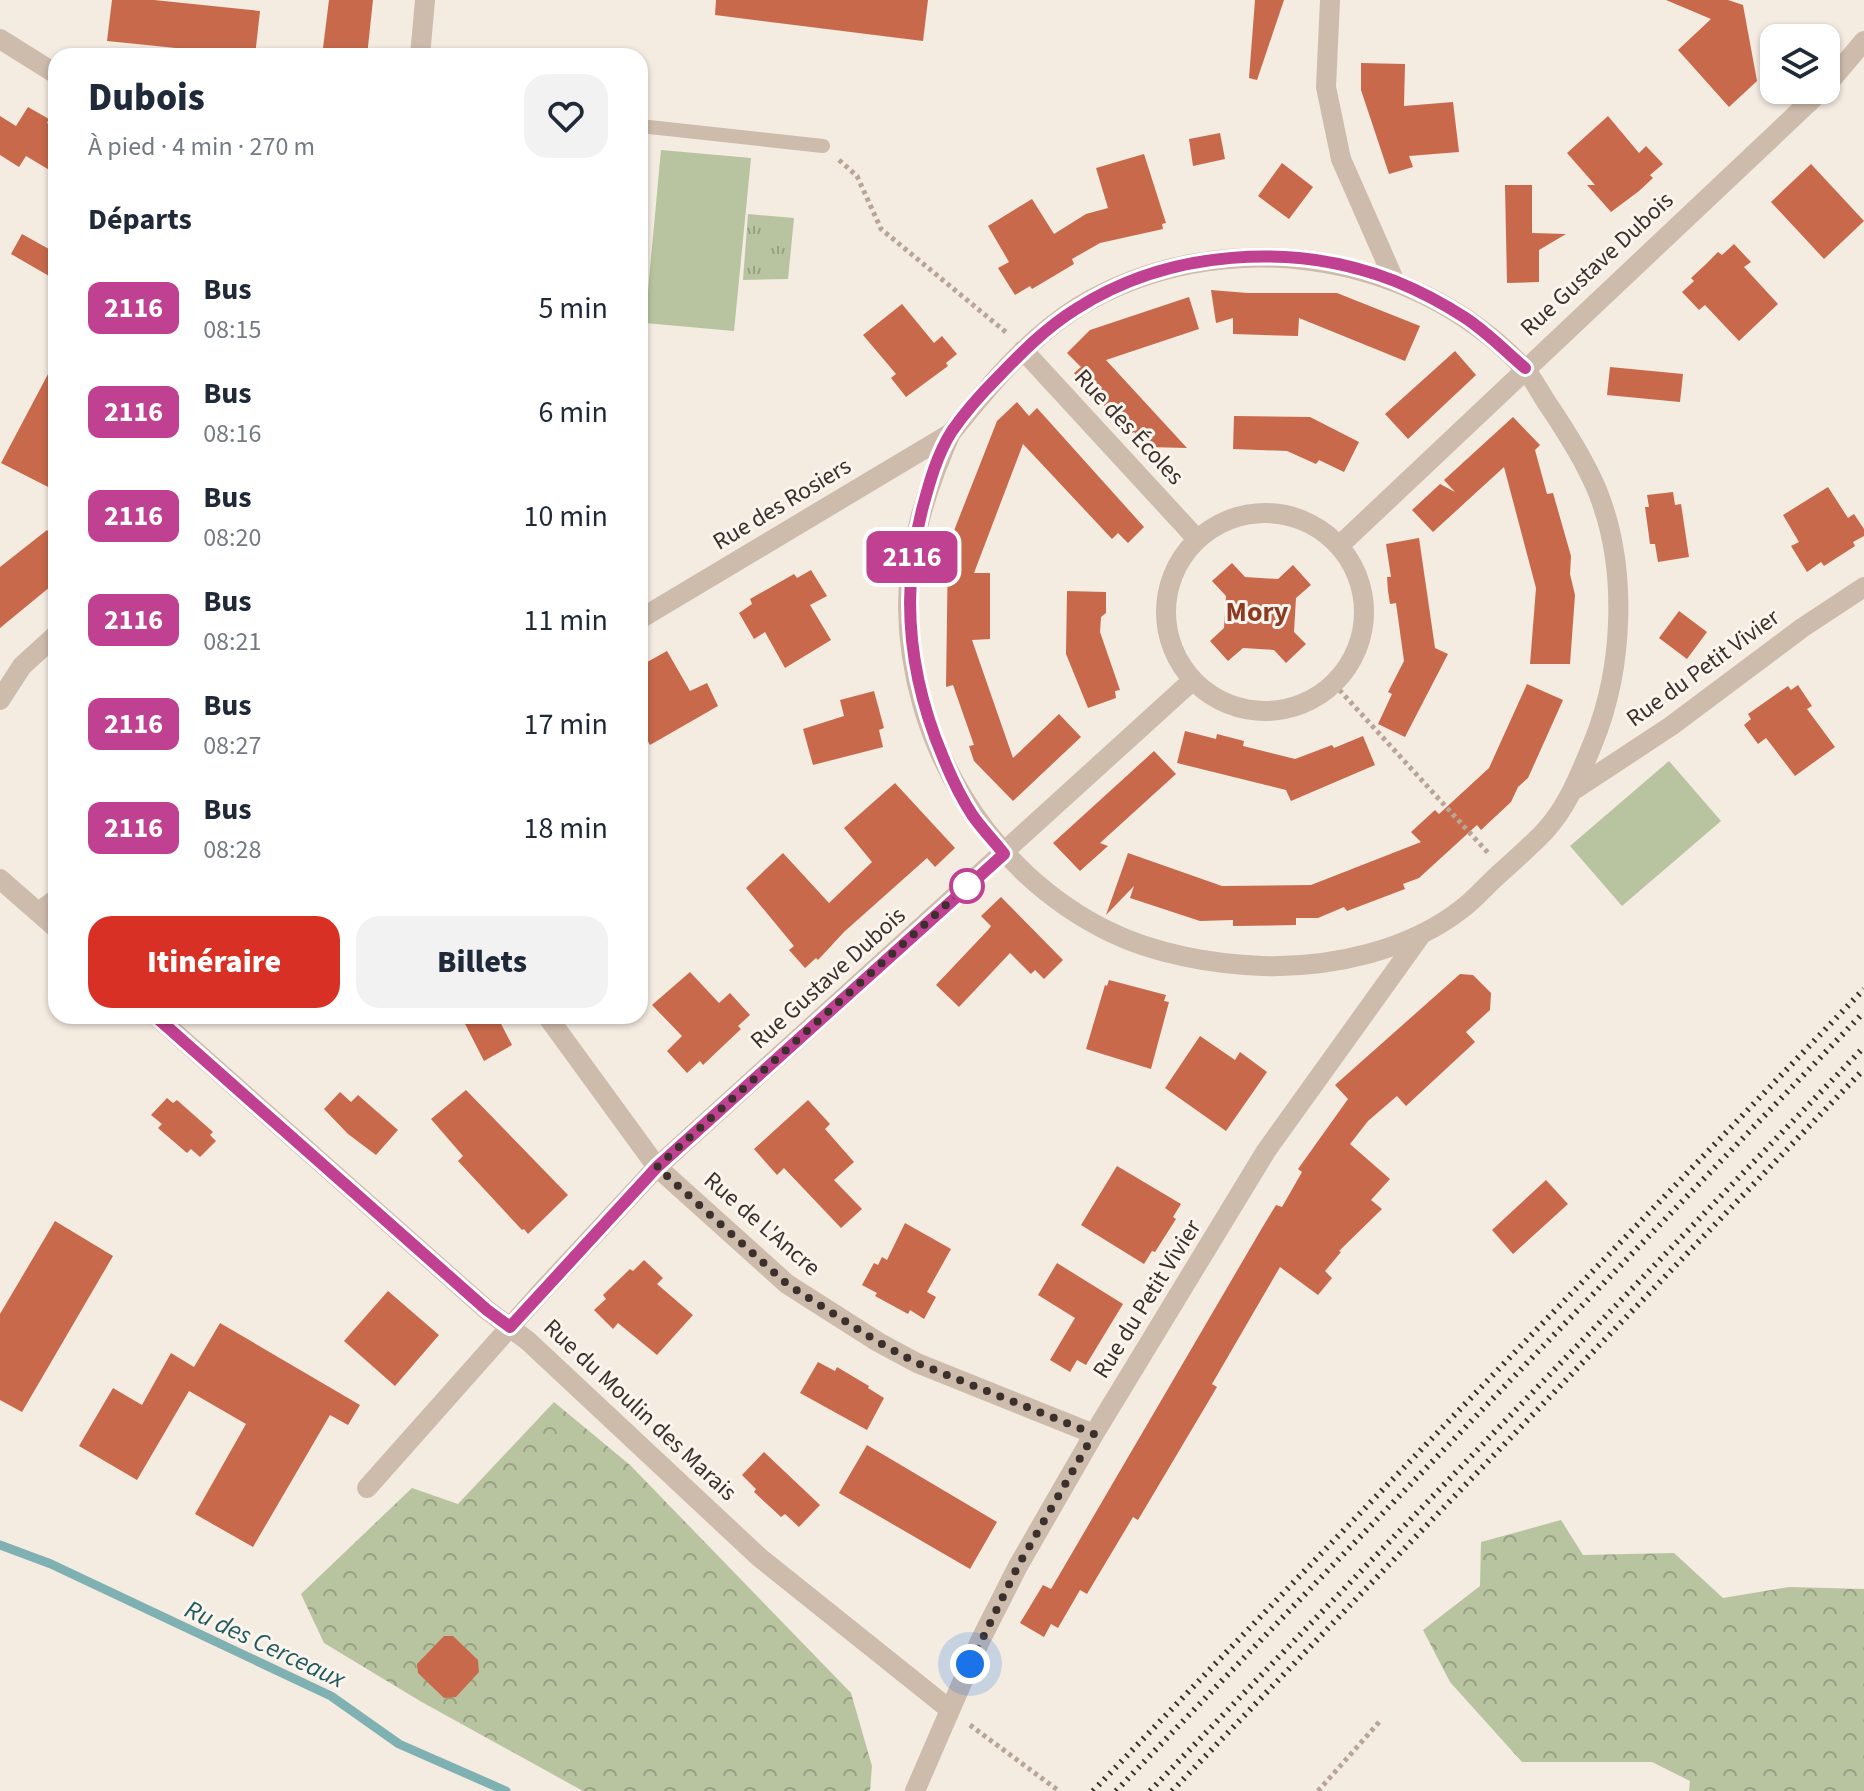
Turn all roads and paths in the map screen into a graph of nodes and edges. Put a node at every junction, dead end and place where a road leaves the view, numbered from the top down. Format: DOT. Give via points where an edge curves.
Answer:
graph roads {
  1 [pos="425,0"];
  2 [pos="1330,0"];
  3 [pos="0,39"];
  4 [pos="1864,41"];
  5 [pos="421,48"];
  6 [pos="48,69"];
  7 [pos="1840,69"];
  8 [pos="1807,104"];
  9 [pos="648,127"];
  10 [pos="823,146"];
  11 [pos="1395,282"];
  12 [pos="1023,350"];
  13 [pos="1525,368"];
  14 [pos="951,433"];
  15 [pos="1197,539"];
  16 [pos="1340,545"];
  17 [pos="1864,587"];
  18 [pos="648,614"];
  19 [pos="48,642"];
  20 [pos="1193,680"];
  21 [pos="1334,684"];
  22 [pos="0,700"];
  23 [pos="1574,790"];
  24 [pos="1004,854"];
  25 [pos="1504,870"];
  26 [pos="0,879"];
  27 [pos="48,905"];
  28 [pos="39,912"];
  29 [pos="48,920"];
  30 [pos="1421,935"];
  31 [pos="165,1024"];
  32 [pos="553,1024"];
  33 [pos="657,1167"];
  34 [pos="510,1327"];
  35 [pos="1094,1434"];
  36 [pos="367,1488"];
  37 [pos="949,1709"];
  38 [pos="1381,1720"];
  39 [pos="915,1791"];
  40 [pos="1059,1791"];
  41 [pos="1318,1791"];
  1 -- 5 [label="street"];
  2 -- 11 [label="street" via="1326,87 1341,159"];
  3 -- 6 [label="street"];
  4 -- 7 [label="street, Rue Gustave Dubois"];
  8 -- 13 [label="street, Rue Gustave Dubois"];
  9 -- 10 [label="lane"];
  10 -- 12 [label="path" via="857,176 881,229"];
  11 -- 12 [label="street" via="1341,265 1228,257 1172,268 1118,287 1075,309"];
  11 -- 13 [label="street" via="1465,317"];
  12 -- 14 [label="street"];
  12 -- 15 [label="street, Rue des Écoles"];
  13 -- 16 [label="street, Rue Gustave Dubois"];
  13 -- 23 [label="street" via="1584,460 1604,508 1615,569 1611,677"];
  14 -- 18 [label="street, Rue des Rosiers"];
  14 -- 24 [label="street" via="930,480 917,531 908,600 910,640 929,726 973,816"];
  15 -- 16 [label="street" via="1223,521 1254,512 1285,514 1315,525"];
  15 -- 20 [label="street" via="1178,564 1167,593 1166,624 1175,654"];
  16 -- 21 [label="street" via="1357,571 1365,600 1363,631 1353,660"];
  17 -- 23 [label="street, Rue du Petit Vivier"];
  19 -- 22 [label="street" via="22,666"];
  20 -- 21 [label="street" via="1213,697 1263,711 1313,699"];
  20 -- 24 [label="street, Rue Gustave Dubois"];
  21 -- 25 [label="path"];
  23 -- 25 [label="street" via="1547,829"];
  24 -- 30 [label="street" via="1071,910 1113,934 1195,958 1288,967 1348,958"];
  24 -- 33 [label="street, Rue Gustave Dubois"];
  25 -- 30 [label="street" via="1463,908"];
  26 -- 28 [label="street"];
  27 -- 28 [label="street"];
  28 -- 29 [label="street"];
  30 -- 35 [label="street, Rue du Petit Vivier" via="1266,1151"];
  31 -- 34 [label="street, Rue du Moulin des Marais"];
  32 -- 33 [label="street, Rue de L'Ancre"];
  33 -- 34 [label="street, Rue Gustave Dubois"];
  33 -- 35 [label="street, Rue de L'Ancre" via="787,1284 878,1342 917,1363"];
  34 -- 36 [label="street, Rue Gustave Dubois"];
  34 -- 37 [label="street, Rue du Moulin des Marais" via="759,1557"];
  35 -- 37 [label="street, Rue du Petit Vivier" via="1018,1566"];
  37 -- 39 [label="street, Rue du Petit Vivier"];
  37 -- 40 [label="path"];
  38 -- 41 [label="path"];
}
